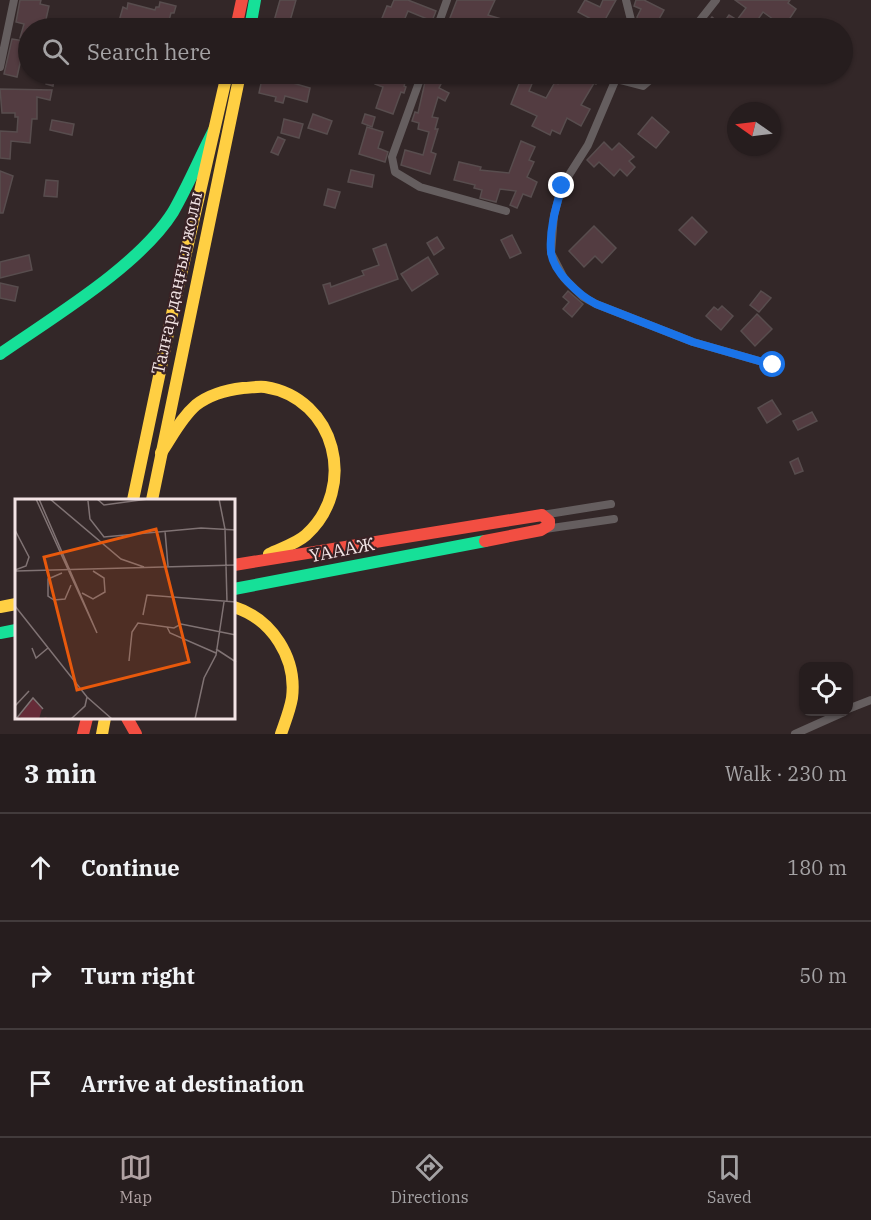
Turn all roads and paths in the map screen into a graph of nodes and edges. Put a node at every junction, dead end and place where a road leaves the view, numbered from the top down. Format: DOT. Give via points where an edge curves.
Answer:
graph roads {
  1 [pos="14,0"];
  2 [pos="242,0"];
  3 [pos="255,0"];
  4 [pos="447,0"];
  5 [pos="626,0"];
  6 [pos="716,0"];
  7 [pos="238,18"];
  8 [pos="251,18"];
  9 [pos="441,18"];
  10 [pos="630,18"];
  11 [pos="702,18"];
  12 [pos="0,67"];
  13 [pos="224,84"];
  14 [pos="238,84"];
  15 [pos="418,84"];
  16 [pos="614,84"];
  17 [pos="214,130"];
  18 [pos="506,211"];
  19 [pos="0,354"];
  20 [pos="773,365"];
  21 [pos="161,453"];
  22 [pos="133,499"];
  23 [pos="152,499"];
  24 [pos="611,504"];
  25 [pos="542,515"];
  26 [pos="614,519"];
  27 [pos="541,530"];
  28 [pos="251,562"];
  29 [pos="236,565"];
  30 [pos="236,589"];
  31 [pos="15,604"];
  32 [pos="0,607"];
  33 [pos="236,608"];
  34 [pos="15,630"];
  35 [pos="0,633"];
  36 [pos="871,700"];
  37 [pos="853,707"];
  38 [pos="833,716"];
  39 [pos="87,719"];
  40 [pos="105,719"];
  41 [pos="128,719"];
  42 [pos="83,734"];
  43 [pos="102,734"];
  44 [pos="136,734"];
  45 [pos="281,734"];
  46 [pos="795,734"];
  1 -- 12 [label="street"];
  2 -- 7 [label="main road"];
  3 -- 8 [label="main road"];
  4 -- 9 [label="street"];
  5 -- 10 [label="street"];
  6 -- 11 [label="street"];
  13 -- 17 [label="main road"];
  14 -- 21 [label="main road, Талғар даңғыл жолы"];
  15 -- 18 [label="street" via="392,157 395,172 420,187"];
  16 -- 20 [label="street" via="588,145 562,186 554,215 551,253 564,278 596,304 693,342"];
  17 -- 19 [label="main road" via="172,213 147,244 95,287"];
  17 -- 22 [label="main road, Талғар даңғыл жолы"];
  21 -- 23 [label="main road, Талғар даңғыл жолы"];
  21 -- 28 [label="main road" via="197,404 243,386 271,386 292,395 324,424 336,466 333,494 324,517 307,535"];
  24 -- 25 [label="street"];
  25 -- 27 [label="main road" via="549,525"];
  25 -- 28 [label="main road, ҮАААЖ"];
  26 -- 27 [label="street"];
  27 -- 30 [label="main road, ҮАААЖ"];
  28 -- 29 [label="main road, ҮАААЖ"];
  31 -- 32 [label="main road"];
  33 -- 45 [label="main road" via="255,615 268,628 281,645 289,666 290,712"];
  34 -- 35 [label="main road"];
  36 -- 37 [label="street"];
  38 -- 46 [label="street"];
  39 -- 42 [label="main road"];
  40 -- 43 [label="main road"];
  41 -- 44 [label="main road"];
}
